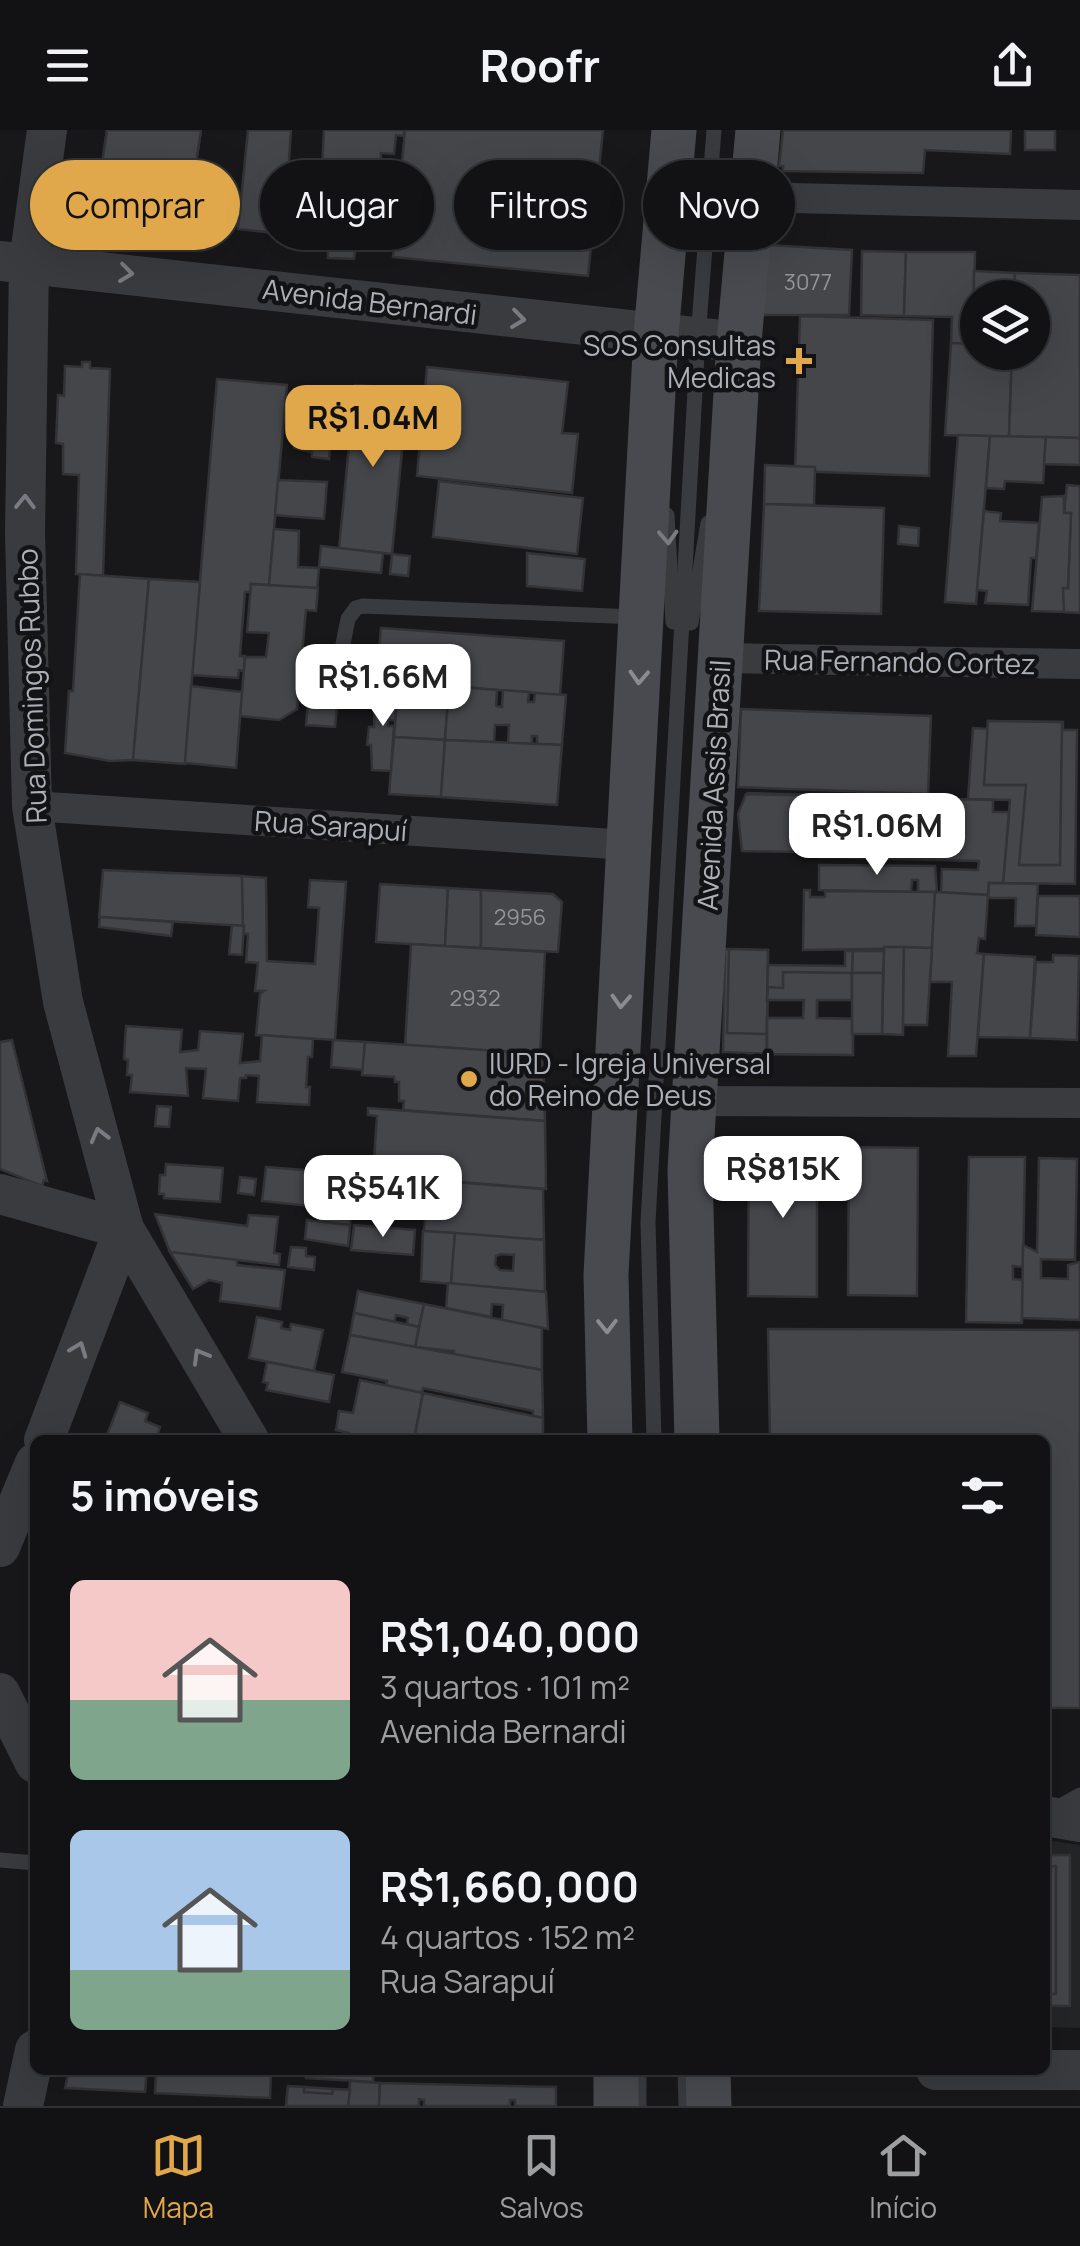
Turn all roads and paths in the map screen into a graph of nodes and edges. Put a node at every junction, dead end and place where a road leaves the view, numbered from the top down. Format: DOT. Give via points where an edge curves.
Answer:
graph roads {
  1 [pos="47,130"];
  2 [pos="674,130"];
  3 [pos="714,130"];
  4 [pos="758,130"];
  5 [pos="754,160"];
  6 [pos="795,198"];
  7 [pos="1080,204"];
  8 [pos="730,250"];
  9 [pos="14,261"];
  10 [pos="698,338"];
  11 [pos="665,487"];
  12 [pos="666,506"];
  13 [pos="643,617"];
  14 [pos="720,658"];
  15 [pos="339,664"];
  16 [pos="1080,664"];
  17 [pos="678,696"];
  18 [pos="32,806"];
  19 [pos="629,845"];
  20 [pos="694,1101"];
  21 [pos="1080,1103"];
  22 [pos="0,1194"];
  23 [pos="124,1230"];
  24 [pos="46,1435"];
  25 [pos="246,1435"];
  26 [pos="610,1435"];
  27 [pos="654,1435"];
  28 [pos="697,1435"];
  29 [pos="30,1475"];
  30 [pos="0,1547"];
  31 [pos="0,1694"];
  32 [pos="30,1754"];
  33 [pos="1080,1795"];
  34 [pos="1050,1812"];
  35 [pos="1050,1816"];
  36 [pos="1080,1822"];
  37 [pos="0,1860"];
  38 [pos="30,1863"];
  39 [pos="30,2073"];
  40 [pos="616,2075"];
  41 [pos="639,2075"];
  42 [pos="685,2075"];
  43 [pos="708,2075"];
  44 [pos="23,2106"];
  45 [pos="616,2106"];
  46 [pos="639,2106"];
  47 [pos="686,2106"];
  48 [pos="708,2106"];
  1 -- 9 [label="street, Rua Domingos Rubbo"];
  2 -- 10 [label="main road, Avenida Assis Brasil"];
  3 -- 10 [label="lane"];
  4 -- 5 [label="main road, Avenida Assis Brasil"];
  6 -- 7 [label="street"];
  8 -- 10 [label="main road, Avenida Assis Brasil"];
  9 -- 10 [label="street, Avenida Bernardi, one-way"];
  18 -- 9 [label="street, Rua Domingos Rubbo, one-way"];
  10 -- 11 [label="lane"];
  10 -- 13 [label="main road, Avenida Assis Brasil"];
  10 -- 14 [label="main road, Avenida Assis Brasil"];
  10 -- 17 [label="lane"];
  10 -- 17 [label="lane"];
  12 -- 17 [label="lane, one-way"];
  13 -- 15 [label="lane" via="363,606 348,619"];
  13 -- 19 [label="main road, Avenida Assis Brasil, one-way"];
  14 -- 16 [label="street, Rua Fernando Cortez"];
  14 -- 20 [label="main road, Avenida Assis Brasil"];
  17 -- 27 [label="lane" via="648,1222"];
  18 -- 19 [label="street, Rua Sarapuí"];
  23 -- 18 [label="street, Rua Domingos Rubbo, one-way" via="63,1002"];
  19 -- 26 [label="main road, Avenida Assis Brasil, one-way" via="606,1274"];
  20 -- 21 [label="street"];
  20 -- 28 [label="main road, Avenida Assis Brasil"];
  22 -- 23 [label="street"];
  24 -- 23 [label="street, one-way"];
  25 -- 23 [label="street, Rua Domingos Rubbo, one-way"];
  29 -- 30 [label="street"];
  31 -- 32 [label="street"];
  33 -- 34 [label="lane"];
  35 -- 36 [label="street"];
  37 -- 38 [label="lane"];
  39 -- 44 [label="street"];
  40 -- 45 [label="main road"];
  41 -- 46 [label="lane"];
  42 -- 47 [label="lane"];
  43 -- 48 [label="main road"];
}
